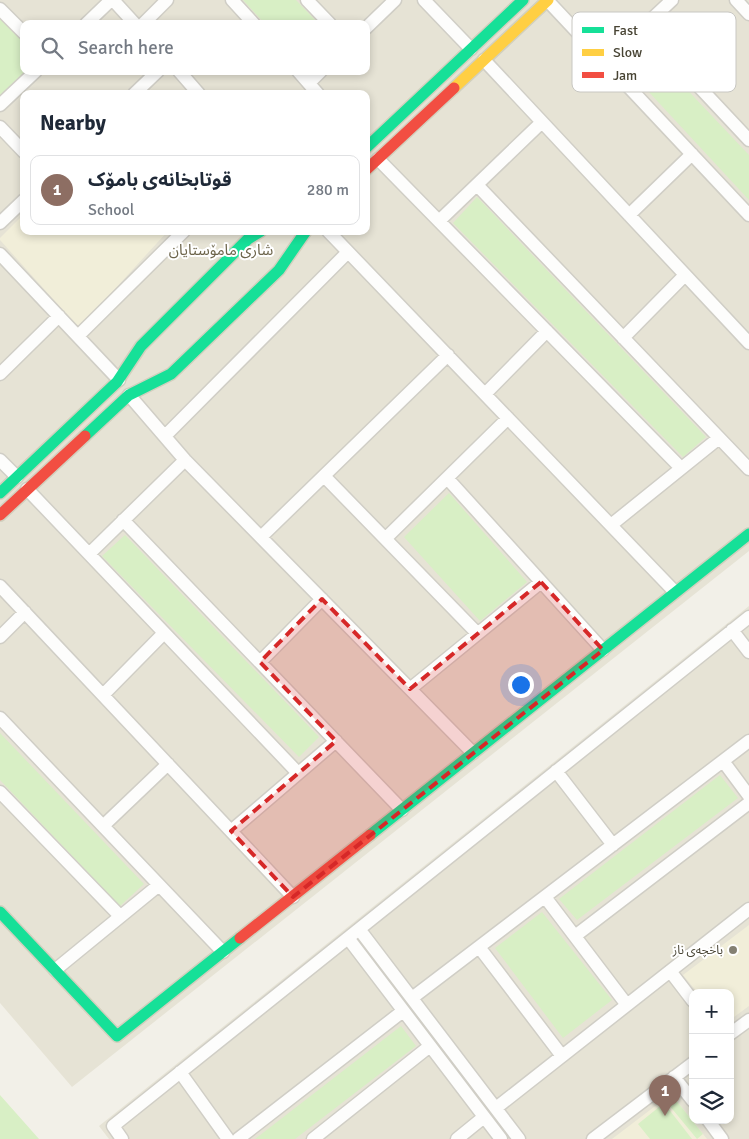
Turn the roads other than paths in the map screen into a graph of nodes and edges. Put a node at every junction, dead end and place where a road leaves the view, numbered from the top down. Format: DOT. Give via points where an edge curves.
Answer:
graph roads {
  1 [pos="112,0"];
  2 [pos="167,0"];
  3 [pos="232,0"];
  4 [pos="307,0"];
  5 [pos="395,0"];
  6 [pos="424,0"];
  7 [pos="523,0"];
  8 [pos="547,0"];
  9 [pos="672,0"];
  10 [pos="736,0"];
  11 [pos="0,9"];
  12 [pos="660,12"];
  13 [pos="749,14"];
  14 [pos="90,20"];
  15 [pos="131,20"];
  16 [pos="146,20"];
  17 [pos="250,20"];
  18 [pos="326,20"];
  19 [pos="370,24"];
  20 [pos="572,26"];
  21 [pos="20,29"];
  22 [pos="471,49"];
  23 [pos="484,60"];
  24 [pos="32,75"];
  25 [pos="154,75"];
  26 [pos="183,75"];
  27 [pos="301,75"];
  28 [pos="317,75"];
  29 [pos="308,83"];
  30 [pos="138,90"];
  31 [pos="196,90"];
  32 [pos="314,90"];
  33 [pos="634,92"];
  34 [pos="704,92"];
  35 [pos="0,105"];
  36 [pos="542,122"];
  37 [pos="0,127"];
  38 [pos="749,140"];
  39 [pos="370,143"];
  40 [pos="20,148"];
  41 [pos="692,154"];
  42 [pos="378,159"];
  43 [pos="370,166"];
  44 [pos="477,185"];
  45 [pos="20,204"];
  46 [pos="629,215"];
  47 [pos="749,215"];
  48 [pos="440,221"];
  49 [pos="0,223"];
  50 [pos="180,235"];
  51 [pos="254,235"];
  52 [pos="303,235"];
  53 [pos="332,235"];
  54 [pos="348,252"];
  55 [pos="0,254"];
  56 [pos="685,275"];
  57 [pos="59,316"];
  58 [pos="547,331"];
  59 [pos="78,336"];
  60 [pos="623,338"];
  61 [pos="749,343"];
  62 [pos="448,356"];
  63 [pos="0,374"];
  64 [pos="119,380"];
  65 [pos="485,394"];
  66 [pos="129,395"];
  67 [pos="508,418"];
  68 [pos="165,436"];
  69 [pos="719,438"];
  70 [pos="0,460"];
  71 [pos="186,460"];
  72 [pos="681,468"];
  73 [pos="749,469"];
  74 [pos="324,476"];
  75 [pos="16,478"];
  76 [pos="448,478"];
  77 [pos="27,489"];
  78 [pos="0,493"];
  79 [pos="0,515"];
  80 [pos="123,520"];
  81 [pos="610,525"];
  82 [pos="749,534"];
  83 [pos="261,537"];
  84 [pos="386,538"];
  85 [pos="89,554"];
  86 [pos="541,582"];
  87 [pos="0,586"];
  88 [pos="675,592"];
  89 [pos="322,599"];
  90 [pos="25,612"];
  91 [pos="749,617"];
  92 [pos="732,630"];
  93 [pos="164,633"];
  94 [pos="478,633"];
  95 [pos="0,637"];
  96 [pos="603,650"];
  97 [pos="749,652"];
  98 [pos="260,662"];
  99 [pos="410,689"];
  100 [pos="103,695"];
  101 [pos="0,718"];
  102 [pos="749,741"];
  103 [pos="336,742"];
  104 [pos="473,753"];
  105 [pos="723,761"];
  106 [pos="168,764"];
  107 [pos="556,771"];
  108 [pos="298,774"];
  109 [pos="749,796"];
  110 [pos="2,799"];
  111 [pos="749,803"];
  112 [pos="402,810"];
  113 [pos="103,826"];
  114 [pos="231,831"];
  115 [pos="613,845"];
  116 [pos="159,885"];
  117 [pos="293,897"];
  118 [pos="544,897"];
  119 [pos="749,909"];
  120 [pos="0,912"];
  121 [pos="120,916"];
  122 [pos="359,929"];
  123 [pos="575,936"];
  124 [pos="348,938"];
  125 [pos="479,947"];
  126 [pos="223,952"];
  127 [pos="55,970"];
  128 [pos="670,971"];
  129 [pos="403,987"];
  130 [pos="392,996"];
  131 [pos="689,996"];
  132 [pos="412,998"];
  133 [pos="627,1005"];
  134 [pos="403,1010"];
  135 [pos="749,1020"];
  136 [pos="734,1031"];
  137 [pos="430,1046"];
  138 [pos="562,1056"];
  139 [pos="689,1066"];
  140 [pos="465,1067"];
  141 [pos="180,1072"];
  142 [pos="453,1076"];
  143 [pos="674,1077"];
  144 [pos="689,1096"];
  145 [pos="496,1108"];
  146 [pos="484,1117"];
  147 [pos="711,1124"];
  148 [pos="122,1139"];
  149 [pos="228,1139"];
  150 [pos="238,1139"];
  151 [pos="313,1139"];
  152 [pos="457,1139"];
  153 [pos="501,1139"];
  154 [pos="520,1139"];
  155 [pos="593,1139"];
  156 [pos="722,1139"];
  1 -- 14 [label="street"];
  1 -- 15 [label="street"];
  2 -- 16 [label="street"];
  3 -- 17 [label="street"];
  4 -- 18 [label="street"];
  5 -- 19 [label="street"];
  6 -- 22 [label="street"];
  7 -- 22 [label="street"];
  8 -- 20 [label="street"];
  8 -- 23 [label="street"];
  9 -- 12 [label="street"];
  10 -- 13 [label="street"];
  11 -- 21 [label="street"];
  22 -- 39 [label="street"];
  23 -- 36 [label="street"];
  23 -- 42 [label="street"];
  24 -- 35 [label="street"];
  25 -- 30 [label="street"];
  26 -- 31 [label="street"];
  27 -- 29 [label="street"];
  28 -- 29 [label="street"];
  29 -- 32 [label="street"];
  33 -- 41 [label="street"];
  34 -- 38 [label="street"];
  36 -- 44 [label="street"];
  36 -- 46 [label="street"];
  37 -- 40 [label="street"];
  41 -- 46 [label="street"];
  41 -- 47 [label="street"];
  42 -- 43 [label="street"];
  42 -- 48 [label="street"];
  44 -- 48 [label="street"];
  44 -- 60 [label="street"];
  45 -- 49 [label="street"];
  46 -- 56 [label="street"];
  48 -- 58 [label="street"];
  50 -- 59 [label="street"];
  51 -- 64 [label="street" via="141,346"];
  52 -- 66 [label="street" via="279,270 171,374"];
  53 -- 54 [label="street"];
  54 -- 62 [label="street"];
  54 -- 68 [label="street"];
  55 -- 57 [label="street"];
  56 -- 60 [label="street"];
  56 -- 61 [label="street"];
  57 -- 59 [label="street"];
  57 -- 63 [label="street"];
  58 -- 65 [label="street"];
  58 -- 72 [label="street"];
  59 -- 64 [label="street"];
  60 -- 69 [label="street"];
  62 -- 65 [label="street"];
  62 -- 74 [label="street"];
  64 -- 75 [label="street"];
  65 -- 67 [label="street"];
  66 -- 68 [label="street"];
  66 -- 77 [label="street"];
  67 -- 76 [label="street"];
  67 -- 81 [label="street"];
  68 -- 71 [label="street"];
  69 -- 72 [label="street"];
  69 -- 73 [label="street"];
  70 -- 75 [label="street"];
  71 -- 80 [label="street"];
  71 -- 83 [label="street"];
  72 -- 81 [label="street"];
  74 -- 83 [label="street"];
  74 -- 84 [label="street"];
  75 -- 78 [label="street"];
  76 -- 84 [label="street"];
  76 -- 86 [label="street"];
  77 -- 79 [label="street"];
  77 -- 85 [label="street"];
  80 -- 85 [label="street"];
  80 -- 98 [label="street"];
  81 -- 88 [label="street"];
  82 -- 88 [label="street"];
  83 -- 89 [label="street"];
  84 -- 94 [label="street"];
  85 -- 93 [label="street"];
  86 -- 94 [label="street"];
  86 -- 96 [label="street"];
  87 -- 90 [label="street"];
  88 -- 96 [label="street"];
  89 -- 98 [label="street"];
  89 -- 99 [label="street"];
  90 -- 95 [label="street"];
  90 -- 100 [label="street"];
  91 -- 92 [label="street"];
  92 -- 97 [label="street"];
  92 -- 107 [label="street"];
  93 -- 100 [label="street"];
  93 -- 108 [label="street"];
  94 -- 99 [label="street"];
  96 -- 104 [label="street"];
  98 -- 103 [label="street"];
  99 -- 104 [label="street"];
  100 -- 106 [label="street"];
  101 -- 113 [label="street"];
  102 -- 105 [label="street"];
  103 -- 108 [label="street"];
  103 -- 112 [label="street"];
  104 -- 112 [label="street"];
  105 -- 109 [label="street"];
  105 -- 115 [label="street"];
  106 -- 113 [label="street"];
  106 -- 114 [label="street"];
  107 -- 115 [label="street"];
  107 -- 122 [label="street"];
  108 -- 114 [label="street"];
  110 -- 121 [label="street"];
  111 -- 123 [label="street"];
  112 -- 117 [label="street"];
  113 -- 116 [label="street"];
  114 -- 117 [label="street"];
  115 -- 118 [label="street"];
  116 -- 121 [label="street"];
  116 -- 126 [label="street"];
  117 -- 126 [label="street"];
  118 -- 123 [label="street"];
  118 -- 125 [label="street"];
  119 -- 128 [label="street"];
  120 -- 127 [label="street"];
  121 -- 127 [label="street"];
  122 -- 124 [label="street"];
  122 -- 129 [label="street"];
  123 -- 133 [label="street"];
  124 -- 130 [label="street"];
  124 -- 141 [label="street"];
  125 -- 132 [label="street"];
  125 -- 138 [label="street"];
  126 -- 127 [label="street" via="118,1036"];
  128 -- 131 [label="street"];
  128 -- 133 [label="street"];
  129 -- 130 [label="street"];
  129 -- 132 [label="street"];
  130 -- 134 [label="street"];
  132 -- 140 [label="street"];
  133 -- 138 [label="street"];
  134 -- 137 [label="street"];
  134 -- 150 [label="street"];
  135 -- 136 [label="street"];
  137 -- 142 [label="street"];
  137 -- 151 [label="street"];
  138 -- 145 [label="street"];
  139 -- 143 [label="street"];
  140 -- 142 [label="street"];
  140 -- 145 [label="street"];
  141 -- 148 [label="street" via="112,1126"];
  141 -- 149 [label="street"];
  142 -- 146 [label="street"];
  143 -- 144 [label="street"];
  143 -- 155 [label="street"];
  145 -- 154 [label="street"];
  146 -- 152 [label="street"];
  146 -- 153 [label="street"];
  147 -- 156 [label="street"];
}
